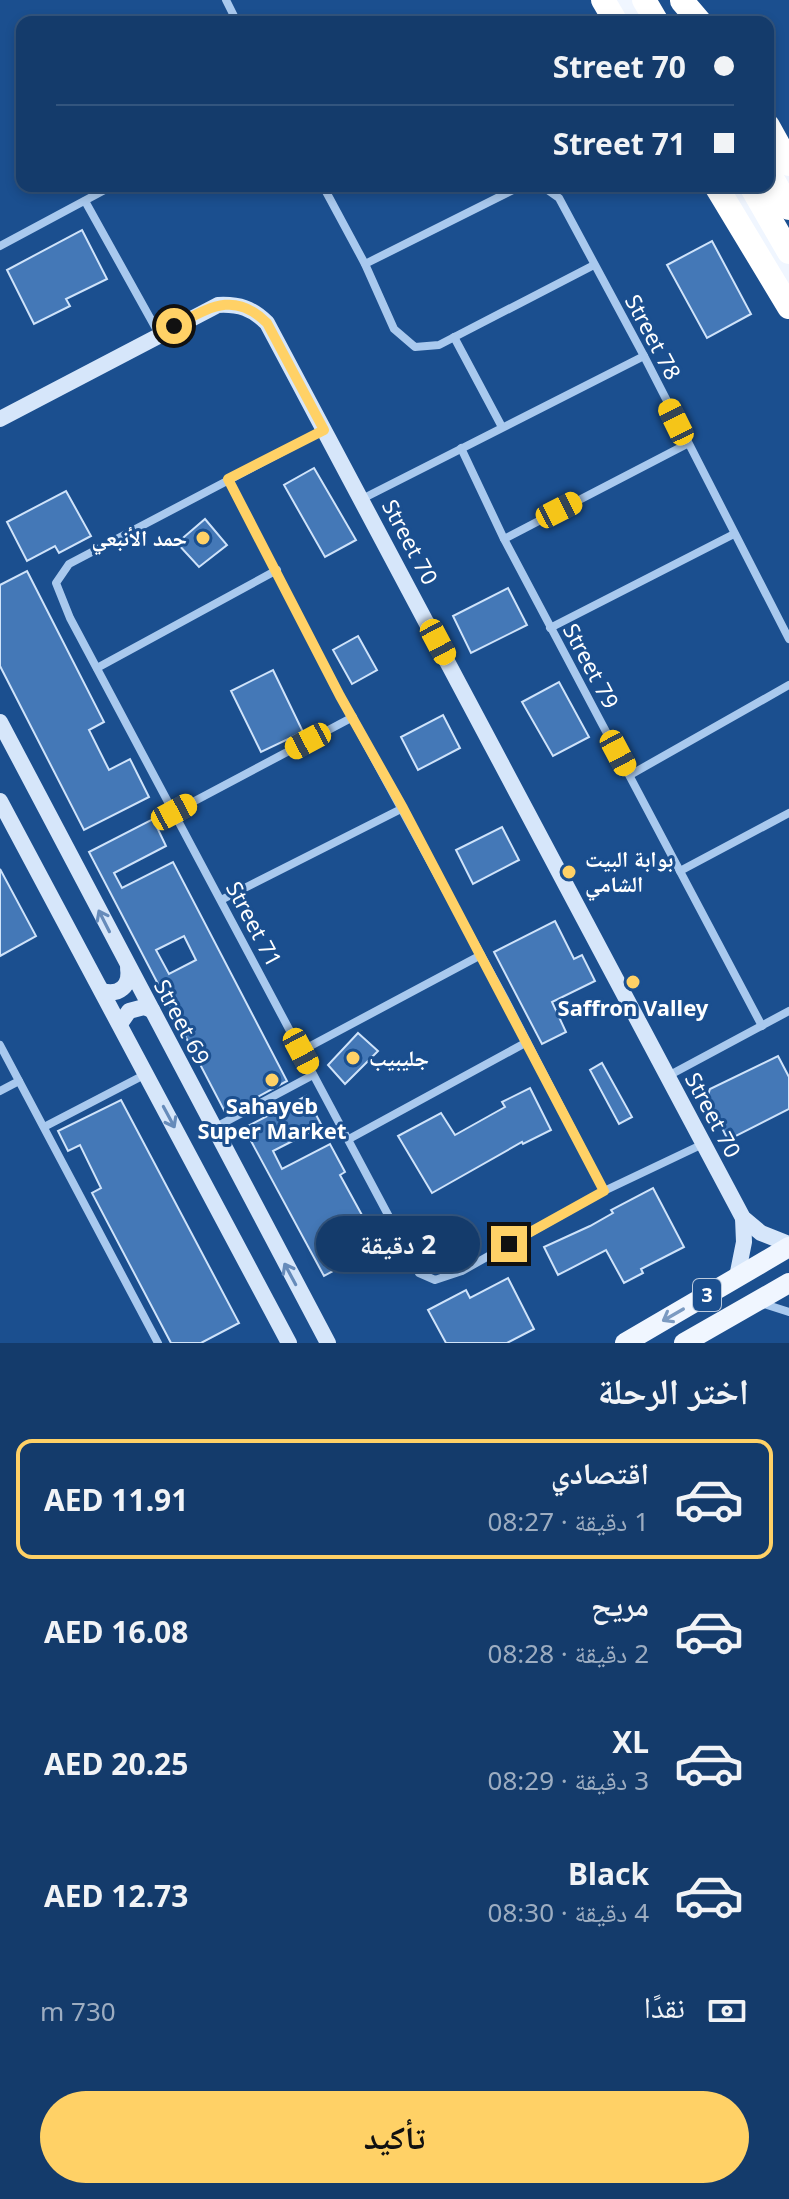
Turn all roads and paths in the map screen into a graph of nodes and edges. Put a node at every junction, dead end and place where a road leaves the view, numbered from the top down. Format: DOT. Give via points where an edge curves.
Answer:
graph roads {
  1 [pos="682,0"];
  2 [pos="695,16"];
  3 [pos="774,137"];
  4 [pos="774,164"];
  5 [pos="789,164"];
  6 [pos="774,182"];
  7 [pos="789,190"];
  8 [pos="101,192"];
  9 [pos="326,192"];
  10 [pos="509,192"];
  11 [pos="550,192"];
  12 [pos="720,192"];
  13 [pos="736,192"];
  14 [pos="754,192"];
  15 [pos="85,201"];
  16 [pos="789,208"];
  17 [pos="0,246"];
  18 [pos="789,252"];
  19 [pos="365,264"];
  20 [pos="594,265"];
  21 [pos="789,283"];
  22 [pos="789,307"];
  23 [pos="159,334"];
  24 [pos="454,337"];
  25 [pos="644,356"];
  26 [pos="0,419"];
  27 [pos="502,427"];
  28 [pos="324,430"];
  29 [pos="687,444"];
  30 [pos="461,448"];
  31 [pos="228,479"];
  32 [pos="362,499"];
  33 [pos="734,534"];
  34 [pos="504,539"];
  35 [pos="277,570"];
  36 [pos="550,628"];
  37 [pos="789,639"];
  38 [pos="97,668"];
  39 [pos="789,685"];
  40 [pos="353,717"];
  41 [pos="0,722"];
  42 [pos="630,775"];
  43 [pos="2,807"];
  44 [pos="403,808"];
  45 [pos="174,812"];
  46 [pos="789,813"];
  47 [pos="680,871"];
  48 [pos="221,900"];
  49 [pos="481,955"];
  50 [pos="128,968"];
  51 [pos="102,991"];
  52 [pos="152,1010"];
  53 [pos="789,1011"];
  54 [pos="120,1024"];
  55 [pos="762,1026"];
  56 [pos="527,1042"];
  57 [pos="0,1045"];
  58 [pos="301,1051"];
  59 [pos="146,1074"];
  60 [pos="313,1075"];
  61 [pos="668,1076"];
  62 [pos="19,1081"];
  63 [pos="0,1091"];
  64 [pos="44,1127"];
  65 [pos="213,1128"];
  66 [pos="349,1139"];
  67 [pos="704,1143"];
  68 [pos="604,1191"];
  69 [pos="743,1218"];
  70 [pos="789,1245"];
  71 [pos="737,1277"];
  72 [pos="789,1283"];
  73 [pos="757,1301"];
  74 [pos="789,1312"];
  75 [pos="324,1340"];
  76 [pos="158,1343"];
  77 [pos="289,1343"];
  78 [pos="625,1343"];
  79 [pos="684,1343"];
  1 -- 2 [label="highway"];
  3 -- 5 [label="highway"];
  4 -- 7 [label="main road"];
  6 -- 16 [label="highway"];
  8 -- 15 [label="street"];
  9 -- 19 [label="street"];
  10 -- 19 [label="street"];
  11 -- 20 [label="street, Street 78" via="559,198"];
  12 -- 22 [label="highway"];
  13 -- 21 [label="main road"];
  14 -- 18 [label="highway"];
  15 -- 17 [label="street"];
  15 -- 23 [label="street"];
  19 -- 24 [label="street" via="394,329 415,347 439,345"];
  20 -- 24 [label="street"];
  20 -- 25 [label="street, Street 78"];
  23 -- 26 [label="street, Street 70"];
  23 -- 28 [label="street, Street 70" via="218,305 233,304 258,314"];
  24 -- 27 [label="street"];
  25 -- 27 [label="street"];
  25 -- 29 [label="street, Street 78"];
  27 -- 30 [label="street"];
  28 -- 31 [label="street, Street 71"];
  28 -- 32 [label="street, Street 70"];
  29 -- 33 [label="street, Street 78"];
  29 -- 34 [label="street"];
  30 -- 32 [label="street"];
  30 -- 34 [label="street, Street 79"];
  31 -- 35 [label="street"];
  31 -- 38 [label="street, Street 71" via="69,564 56,583"];
  32 -- 61 [label="street, Street 70"];
  33 -- 36 [label="street"];
  33 -- 37 [label="street, Street 78"];
  34 -- 36 [label="street, Street 79"];
  35 -- 38 [label="street"];
  35 -- 40 [label="street"];
  36 -- 42 [label="street, Street 79"];
  38 -- 45 [label="street, Street 71"];
  39 -- 42 [label="street"];
  40 -- 44 [label="street"];
  40 -- 45 [label="street"];
  50 -- 41 [label="street, Street 69, one-way"];
  42 -- 47 [label="street, Street 79"];
  43 -- 51 [label="street"];
  44 -- 48 [label="street"];
  44 -- 49 [label="street"];
  45 -- 48 [label="street, Street 71"];
  46 -- 47 [label="street"];
  47 -- 55 [label="street, Street 79"];
  48 -- 58 [label="street, Street 71"];
  49 -- 56 [label="street"];
  49 -- 58 [label="street"];
  50 -- 51 [label="street" via="126,985 119,991"];
  50 -- 52 [label="street, Street 69"];
  51 -- 54 [label="street"];
  52 -- 54 [label="street" via="129,1011"];
  52 -- 65 [label="street, Street 69"];
  53 -- 55 [label="street"];
  54 -- 59 [label="street"];
  55 -- 61 [label="street"];
  56 -- 66 [label="street"];
  56 -- 68 [label="street"];
  57 -- 62 [label="street"];
  58 -- 60 [label="street, Street 71"];
  59 -- 64 [label="street"];
  59 -- 77 [label="street, one-way"];
  60 -- 65 [label="street"];
  60 -- 66 [label="street, Street 71"];
  61 -- 67 [label="street, Street 70"];
  62 -- 63 [label="street"];
  62 -- 64 [label="street"];
  64 -- 76 [label="street"];
  75 -- 65 [label="street, Street 69, one-way"];
  66 -- 68 [label="street, Street 71" via="419,1273 435,1280 462,1271"];
  67 -- 68 [label="street, Street 71"];
  67 -- 69 [label="street, Street 70"];
  69 -- 70 [label="street"];
  69 -- 71 [label="street"];
  70 -- 71 [label="main road, 3"];
  71 -- 78 [label="main road, 3, one-way"];
  72 -- 73 [label="main road, 3"];
  73 -- 74 [label="street"];
  73 -- 79 [label="main road, 3"];
}
